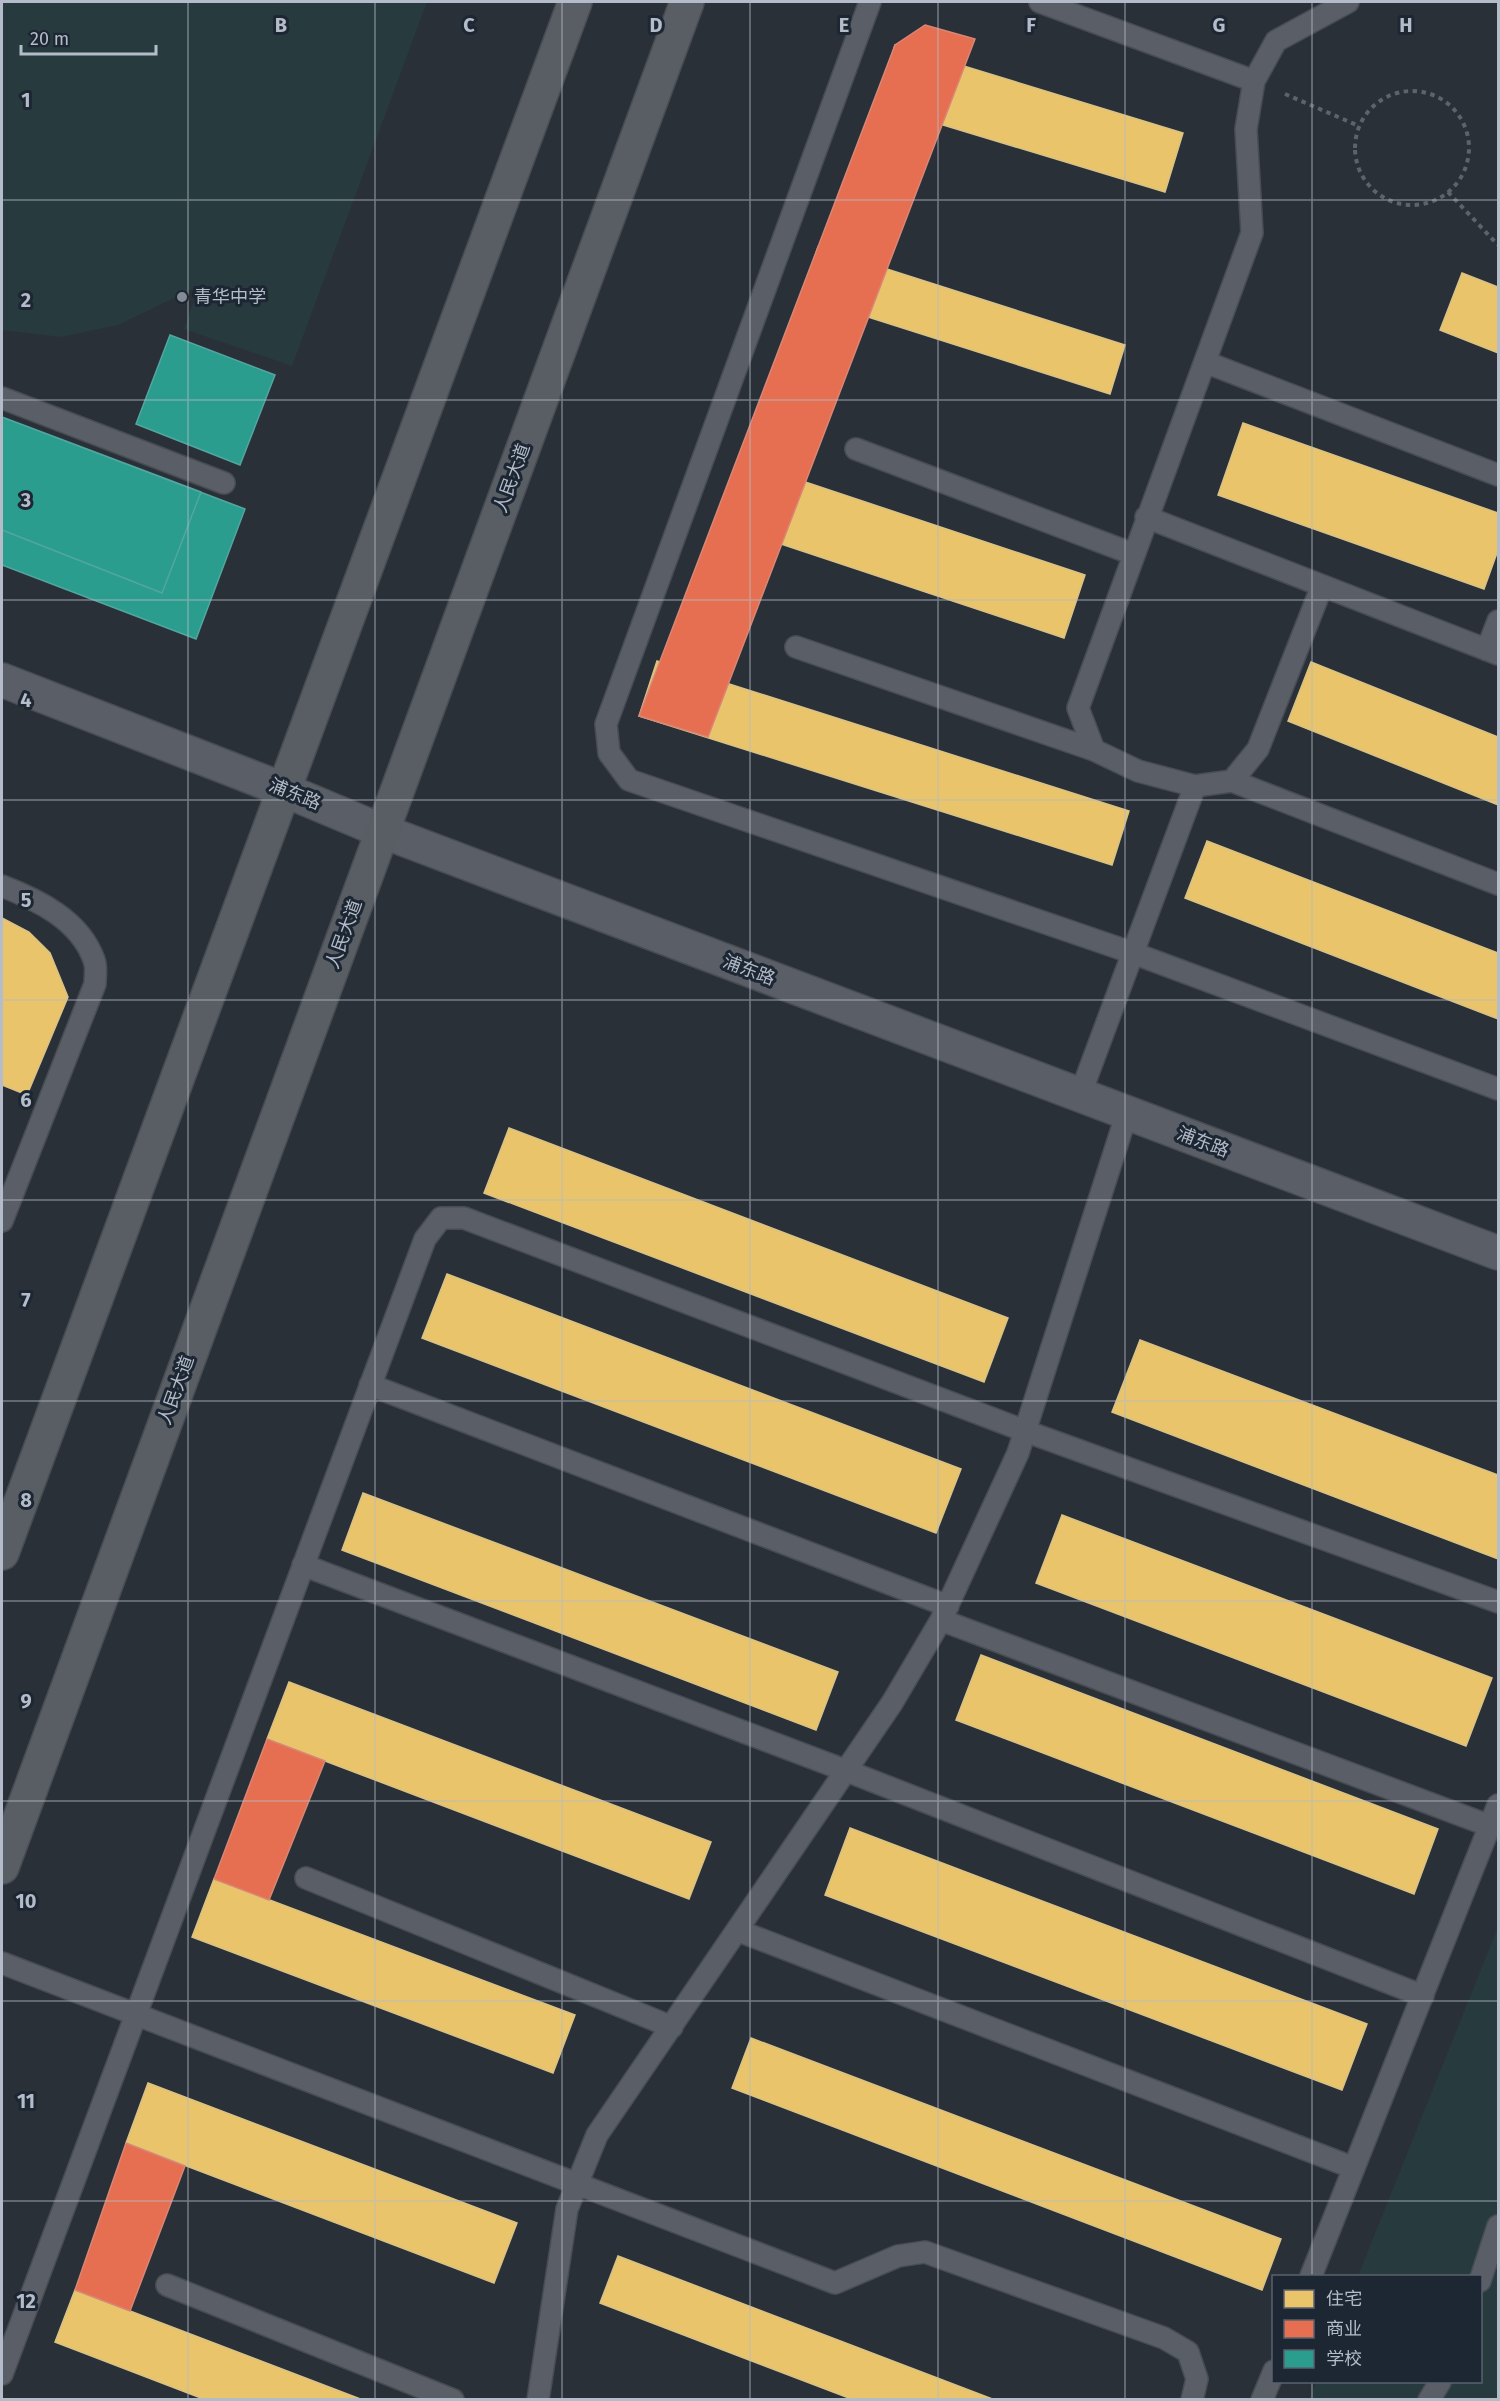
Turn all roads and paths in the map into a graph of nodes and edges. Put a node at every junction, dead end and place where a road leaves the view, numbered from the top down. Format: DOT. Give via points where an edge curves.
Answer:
graph roads {
  1 [pos="575,2"];
  2 [pos="687,2"];
  3 [pos="870,2"];
  4 [pos="1040,2"];
  5 [pos="1348,2"];
  6 [pos="1254,81"];
  7 [pos="1359,126"];
  8 [pos="1448,192"];
  9 [pos="1498,245"];
  10 [pos="1205,362"];
  11 [pos="2,398"];
  12 [pos="856,449"];
  13 [pos="1498,475"];
  14 [pos="224,483"];
  15 [pos="1146,517"];
  16 [pos="1133,554"];
  17 [pos="1322,586"];
  18 [pos="1498,621"];
  19 [pos="796,647"];
  20 [pos="1493,652"];
  21 [pos="2,680"];
  22 [pos="1094,750"];
  23 [pos="1232,781"];
  24 [pos="1195,786"];
  25 [pos="282,789"];
  26 [pos="382,831"];
  27 [pos="1498,884"];
  28 [pos="2,886"];
  29 [pos="1133,953"];
  30 [pos="1498,1089"];
  31 [pos="1080,1095"];
  32 [pos="1127,1113"];
  33 [pos="2,1221"];
  34 [pos="1498,1253"];
  35 [pos="370,1385"];
  36 [pos="1025,1431"];
  37 [pos="2,1553"];
  38 [pos="303,1565"];
  39 [pos="1498,1602"];
  40 [pos="944,1613"];
  41 [pos="847,1771"];
  42 [pos="1498,1805"];
  43 [pos="1490,1826"];
  44 [pos="2,1867"];
  45 [pos="306,1878"];
  46 [pos="739,1931"];
  47 [pos="2,1963"];
  48 [pos="1423,1996"];
  49 [pos="135,2015"];
  50 [pos="672,2027"];
  51 [pos="1354,2168"];
  52 [pos="577,2184"];
  53 [pos="1498,2226"];
  54 [pos="1312,2275"];
  55 [pos="1482,2275"];
  56 [pos="166,2285"];
  57 [pos="2,2374"];
  58 [pos="1272,2376"];
  59 [pos="1439,2383"];
  60 [pos="453,2400"];
  61 [pos="538,2400"];
  62 [pos="1192,2400"];
  63 [pos="1262,2400"];
  64 [pos="1429,2400"];
  1 -- 25 [label="main road"];
  2 -- 26 [label="main road, 人民大道"];
  3 -- 29 [label="lane" via="606,724 609,753 629,780"];
  4 -- 6 [label="lane"];
  5 -- 6 [label="lane" via="1276,41"];
  6 -- 7 [label="path"];
  6 -- 10 [label="lane" via="1246,129 1252,233"];
  7 -- 8 [label="path" via="1354,145 1357,163 1378,194 1414,205 1432,202"];
  7 -- 8 [label="path" via="1369,110 1384,98 1401,92 1420,91 1454,108 1469,142 1468,161 1461,179"];
  8 -- 9 [label="path"];
  10 -- 13 [label="lane"];
  10 -- 15 [label="lane"];
  11 -- 14 [label="lane"];
  12 -- 16 [label="lane"];
  15 -- 16 [label="lane"];
  15 -- 17 [label="lane"];
  16 -- 22 [label="lane" via="1078,708"];
  17 -- 20 [label="lane"];
  17 -- 23 [label="lane" via="1258,749"];
  18 -- 20 [label="lane"];
  19 -- 22 [label="lane"];
  21 -- 25 [label="street, 浦东路"];
  22 -- 24 [label="lane" via="1137,771"];
  23 -- 24 [label="lane"];
  23 -- 27 [label="lane"];
  24 -- 29 [label="lane"];
  25 -- 26 [label="street, 浦东路"];
  25 -- 37 [label="main road"];
  26 -- 31 [label="street, 浦东路"];
  26 -- 44 [label="main road, 人民大道"];
  28 -- 33 [label="lane" via="63,917 95,962 94,984"];
  29 -- 30 [label="lane"];
  29 -- 31 [label="lane"];
  31 -- 32 [label="street, 浦东路"];
  32 -- 34 [label="street, 浦东路"];
  32 -- 36 [label="lane"];
  35 -- 36 [label="lane" via="424,1239 441,1218 464,1218"];
  35 -- 38 [label="lane"];
  35 -- 40 [label="lane"];
  36 -- 39 [label="lane"];
  36 -- 40 [label="lane"];
  38 -- 41 [label="lane"];
  38 -- 49 [label="lane"];
  40 -- 41 [label="lane"];
  40 -- 43 [label="lane"];
  41 -- 46 [label="lane"];
  41 -- 48 [label="lane"];
  42 -- 43 [label="lane"];
  43 -- 48 [label="lane"];
  45 -- 50 [label="lane"];
  46 -- 50 [label="lane"];
  46 -- 51 [label="lane"];
  47 -- 49 [label="lane"];
  48 -- 51 [label="lane"];
  49 -- 52 [label="lane"];
  49 -- 57 [label="lane"];
  50 -- 52 [label="lane" via="597,2135"];
  51 -- 54 [label="lane"];
  52 -- 61 [label="lane" via="567,2209"];
  52 -- 62 [label="lane" via="835,2283 898,2256 925,2252 1164,2338 1188,2352 1197,2379"];
  53 -- 55 [label="lane"];
  56 -- 60 [label="lane"];
  58 -- 63 [label="lane"];
  59 -- 64 [label="lane"];
}
